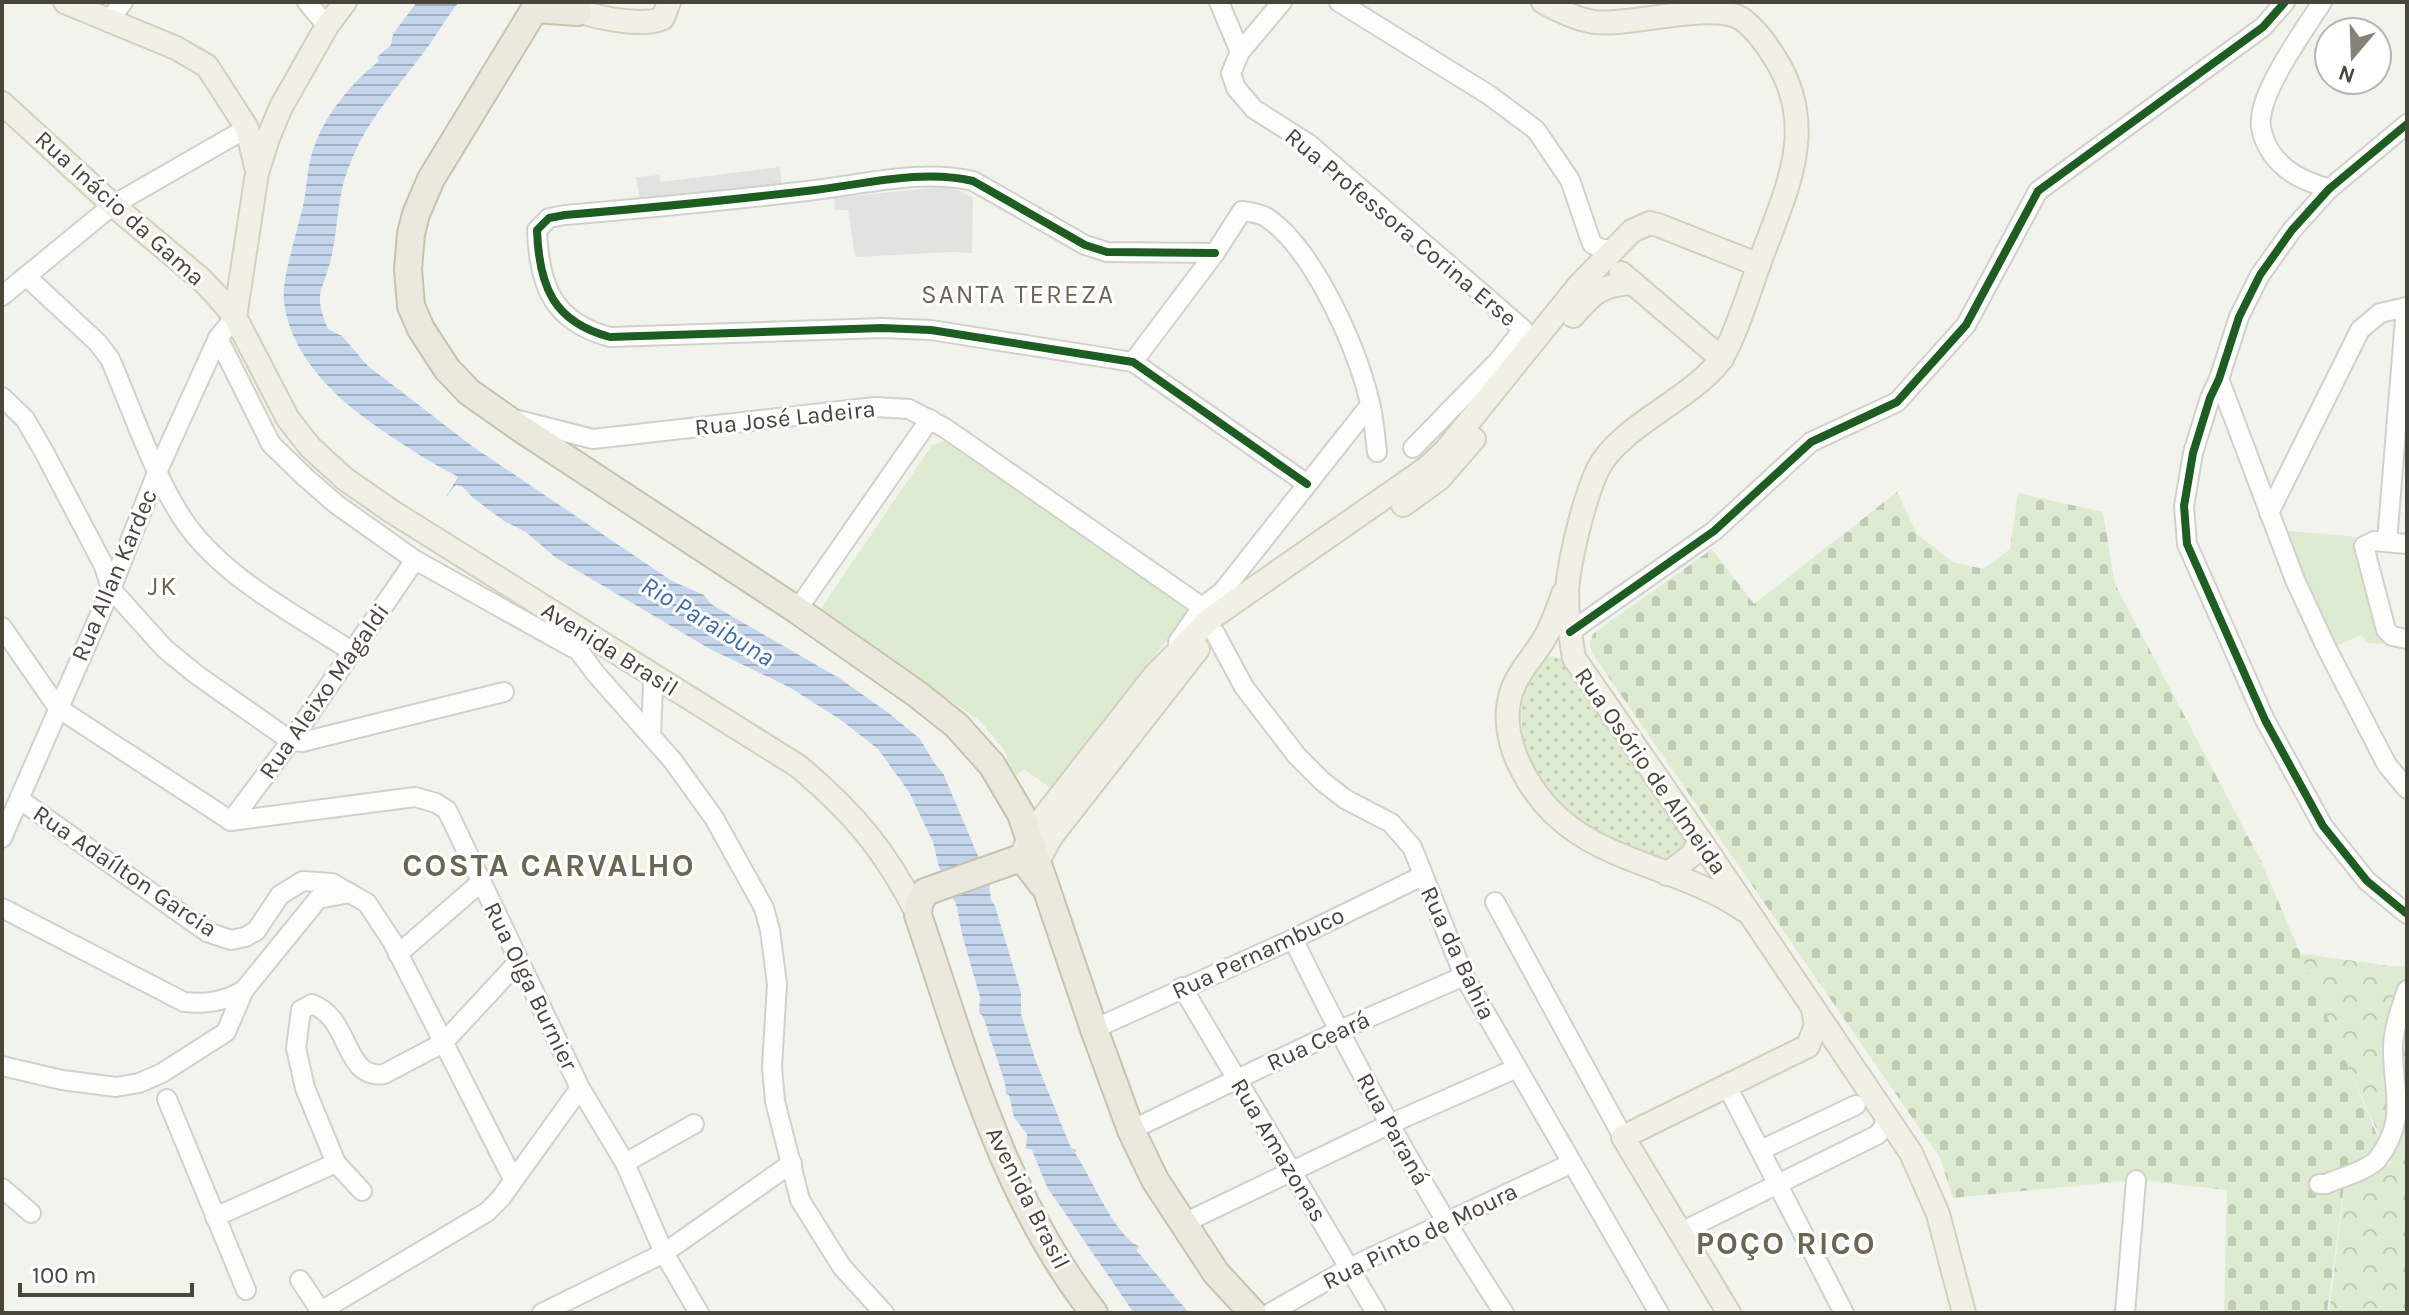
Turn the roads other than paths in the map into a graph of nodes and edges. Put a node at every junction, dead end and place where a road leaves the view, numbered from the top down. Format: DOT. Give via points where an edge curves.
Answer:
graph roads {
  1 [pos="65,2"];
  2 [pos="123,2"];
  3 [pos="307,2"];
  4 [pos="345,2"];
  5 [pos="669,2"];
  6 [pos="1219,2"];
  7 [pos="1282,2"];
  8 [pos="1339,2"];
  9 [pos="1543,2"];
  10 [pos="2285,2"];
  11 [pos="2322,2"];
  12 [pos="537,5"];
  13 [pos="571,7"];
  14 [pos="1741,9"];
  15 [pos="108,22"];
  16 [pos="327,26"];
  17 [pos="1240,52"];
  18 [pos="2,103"];
  19 [pos="281,107"];
  20 [pos="2407,124"];
  21 [pos="247,128"];
  22 [pos="257,173"];
  23 [pos="2329,189"];
  24 [pos="113,205"];
  25 [pos="1615,249"];
  26 [pos="1215,253"];
  27 [pos="1759,265"];
  28 [pos="26,276"];
  29 [pos="1632,283"];
  30 [pos="1586,289"];
  31 [pos="2,296"];
  32 [pos="229,296"];
  33 [pos="2407,307"];
  34 [pos="235,317"];
  35 [pos="218,338"];
  36 [pos="1722,359"];
  37 [pos="1133,362"];
  38 [pos="2219,379"];
  39 [pos="2,397"];
  40 [pos="1370,405"];
  41 [pos="503,416"];
  42 [pos="930,419"];
  43 [pos="1413,448"];
  44 [pos="1377,452"];
  45 [pos="158,470"];
  46 [pos="1307,484"];
  47 [pos="2269,513"];
  48 [pos="2387,542"];
  49 [pos="2407,544"];
  50 [pos="415,560"];
  51 [pos="1567,581"];
  52 [pos="111,589"];
  53 [pos="542,606"];
  54 [pos="797,610"];
  55 [pos="1588,618"];
  56 [pos="1209,620"];
  57 [pos="2,627"];
  58 [pos="1570,632"];
  59 [pos="2404,638"];
  60 [pos="576,649"];
  61 [pos="351,651"];
  62 [pos="1535,658"];
  63 [pos="1577,663"];
  64 [pos="651,675"];
  65 [pos="504,692"];
  66 [pos="678,692"];
  67 [pos="651,705"];
  68 [pos="58,708"];
  69 [pos="651,735"];
  70 [pos="291,741"];
  71 [pos="1094,769"];
  72 [pos="2405,784"];
  73 [pos="19,799"];
  74 [pos="231,821"];
  75 [pos="2,838"];
  76 [pos="1700,840"];
  77 [pos="1022,847"];
  78 [pos="1667,874"];
  79 [pos="1422,876"];
  80 [pos="481,882"];
  81 [pos="350,893"];
  82 [pos="925,899"];
  83 [pos="1495,902"];
  84 [pos="2,908"];
  85 [pos="1749,913"];
  86 [pos="2407,914"];
  87 [pos="1293,939"];
  88 [pos="398,954"];
  89 [pos="519,961"];
  90 [pos="1464,976"];
  91 [pos="1182,987"];
  92 [pos="244,990"];
  93 [pos="2407,990"];
  94 [pos="1813,1007"];
  95 [pos="1094,1029"];
  96 [pos="1338,1031"];
  97 [pos="443,1043"];
  98 [pos="1808,1046"];
  99 [pos="1847,1059"];
  100 [pos="2,1066"];
  101 [pos="1517,1068"];
  102 [pos="1236,1079"];
  103 [pos="1727,1086"];
  104 [pos="580,1088"];
  105 [pos="167,1099"];
  106 [pos="1856,1105"];
  107 [pos="1886,1117"];
  108 [pos="694,1124"];
  109 [pos="1390,1124"];
  110 [pos="1131,1130"];
  111 [pos="1623,1137"];
  112 [pos="1761,1150"];
  113 [pos="336,1163"];
  114 [pos="625,1163"];
  115 [pos="792,1163"];
  116 [pos="1572,1163"];
  117 [pos="1291,1172"];
  118 [pos="513,1179"];
  119 [pos="2136,1180"];
  120 [pos="1779,1184"];
  121 [pos="2319,1184"];
  122 [pos="2,1188"];
  123 [pos="362,1191"];
  124 [pos="31,1213"];
  125 [pos="215,1217"];
  126 [pos="1445,1223"];
  127 [pos="1182,1224"];
  128 [pos="1681,1232"];
  129 [pos="664,1253"];
  130 [pos="1349,1268"];
  131 [pos="300,1280"];
  132 [pos="246,1290"];
  133 [pos="322,1312"];
  134 [pos="542,1313"];
  135 [pos="699,1313"];
  136 [pos="884,1313"];
  137 [pos="1094,1313"];
  138 [pos="1253,1313"];
  139 [pos="1270,1313"];
  140 [pos="1376,1313"];
  141 [pos="1504,1313"];
  142 [pos="1659,1313"];
  143 [pos="1729,1313"];
  144 [pos="1844,1313"];
  145 [pos="1964,1313"];
  146 [pos="2125,1313"];
  1 -- 15 [label="main road"];
  2 -- 15 [label="street"];
  3 -- 16 [label="street"];
  4 -- 16 [label="main road"];
  5 -- 13 [label="main road" via="663,18 651,22"];
  6 -- 17 [label="street"];
  7 -- 17 [label="street"];
  8 -- 25 [label="street" via="1536,130 1570,180 1592,244"];
  9 -- 14 [label="main road" via="1595,22"];
  10 -- 55 [label="street" via="2263,27 2038,191 1966,325 1897,402 1811,442 1714,531"];
  11 -- 23 [label="street" via="2282,66 2260,120 2267,147 2281,165"];
  12 -- 13 [label="highway"];
  12 -- 41 [label="highway" via="431,179 408,252 411,306 421,329 458,382"];
  14 -- 27 [label="main road, Rua Osório de Almeida" via="1783,70 1797,113 1790,178"];
  15 -- 21 [label="main road" via="207,66"];
  16 -- 19 [label="main road"];
  17 -- 43 [label="street, Rua Professora Corina Erse" via="1231,73 1254,109 1309,144 1523,329"];
  18 -- 24 [label="main road, Rua Inácio da Gama"];
  19 -- 21 [label="main road"];
  19 -- 22 [label="main road"];
  20 -- 23 [label="street"];
  21 -- 22 [label="main road"];
  21 -- 24 [label="street"];
  22 -- 32 [label="main road"];
  23 -- 38 [label="street" via="2260,275 2239,317"];
  24 -- 28 [label="street"];
  24 -- 32 [label="main road, Rua Inácio da Gama"];
  25 -- 27 [label="main road" via="1632,231 1650,223"];
  25 -- 29 [label="main road" via="1619,271"];
  25 -- 30 [label="main road"];
  26 -- 37 [label="street"];
  26 -- 37 [label="street" via="1107,252 1085,245 973,181 954,177 565,215 549,218 537,230 544,282 555,304 589,331 610,337 931,330"];
  26 -- 40 [label="street" via="1242,211 1263,215 1283,232 1310,264 1349,344"];
  27 -- 36 [label="main road, Rua Osório de Almeida"];
  28 -- 31 [label="street"];
  28 -- 45 [label="street" via="110,359"];
  29 -- 30 [label="main road"];
  29 -- 36 [label="main road"];
  30 -- 56 [label="main road" via="1453,465 1428,487"];
  32 -- 34 [label="main road"];
  33 -- 47 [label="street" via="2380,313 2360,330"];
  33 -- 48 [label="street"];
  34 -- 35 [label="street, Rua Allan Kardec"];
  34 -- 53 [label="main road, Avenida Brasil" via="288,419 326,464 367,496"];
  35 -- 45 [label="street, Rua Allan Kardec"];
  35 -- 50 [label="street" via="271,444 336,504"];
  36 -- 51 [label="main road, Rua Osório de Almeida" via="1701,383 1619,443 1599,468"];
  37 -- 46 [label="street"];
  38 -- 47 [label="street"];
  38 -- 86 [label="street" via="2193,453 2184,506 2187,544 2265,720 2323,826 2367,881"];
  39 -- 52 [label="street" via="25,419 43,450"];
  40 -- 44 [label="street"];
  40 -- 46 [label="street"];
  41 -- 42 [label="street, Rua José Ladeira" via="593,439 883,406 909,409"];
  41 -- 54 [label="highway"];
  42 -- 54 [label="street"];
  42 -- 56 [label="street, Rua José Ladeira"];
  45 -- 52 [label="street, Rua Allan Kardec"];
  45 -- 61 [label="street" via="186,523 236,575"];
  46 -- 56 [label="street" via="1222,592"];
  47 -- 72 [label="street" via="2327,649 2387,765"];
  48 -- 49 [label="street"];
  48 -- 59 [label="street" via="2364,546 2386,630"];
  50 -- 60 [label="street"];
  50 -- 61 [label="street, Rua Aleixo Magaldi"];
  51 -- 58 [label="main road, Rua Osório de Almeida"];
  51 -- 62 [label="main road"];
  52 -- 68 [label="street, Rua Allan Kardec"];
  52 -- 70 [label="street" via="165,649"];
  53 -- 60 [label="street"];
  53 -- 64 [label="main road, Avenida Brasil"];
  54 -- 77 [label="highway" via="956,725 992,765"];
  55 -- 58 [label="street"];
  55 -- 63 [label="street"];
  56 -- 71 [label="main road" via="1180,671"];
  56 -- 71 [label="main road" via="1154,676"];
  56 -- 79 [label="street, Rua da Bahia" via="1244,687 1297,756 1345,799 1391,823 1412,847"];
  57 -- 68 [label="street"];
  58 -- 62 [label="main road"];
  58 -- 63 [label="main road, Rua Osório de Almeida"];
  60 -- 69 [label="street"];
  61 -- 70 [label="street, Rua Aleixo Magaldi"];
  62 -- 63 [label="main road" via="1557,651"];
  62 -- 78 [label="main road" via="1509,698 1512,746 1526,778 1577,834"];
  63 -- 76 [label="main road, Rua Osório de Almeida"];
  64 -- 66 [label="main road, Avenida Brasil"];
  64 -- 67 [label="street"];
  65 -- 70 [label="street"];
  66 -- 67 [label="street"];
  66 -- 82 [label="main road, Avenida Brasil" via="798,766 837,798 901,879"];
  67 -- 69 [label="street"];
  68 -- 73 [label="street, Rua Allan Kardec"];
  68 -- 74 [label="street"];
  69 -- 115 [label="street" via="714,818 764,908 777,984 775,1101"];
  70 -- 74 [label="street, Rua Aleixo Magaldi"];
  71 -- 77 [label="main road" via="1051,837"];
  73 -- 75 [label="street, Rua Allan Kardec"];
  73 -- 81 [label="street, Rua Adaílton Garcia" via="207,932 231,940 256,931 280,895 303,881 332,883"];
  74 -- 80 [label="street, Rua Olga Burnier" via="415,797 447,810"];
  76 -- 78 [label="main road" via="1692,855"];
  76 -- 85 [label="main road, Rua Osório de Almeida"];
  77 -- 82 [label="highway"];
  77 -- 95 [label="highway" via="1025,862 1045,888"];
  78 -- 85 [label="main road"];
  79 -- 87 [label="street, Rua Pernambuco"];
  79 -- 90 [label="street, Rua da Bahia"];
  80 -- 88 [label="street"];
  80 -- 89 [label="street, Rua Olga Burnier"];
  81 -- 88 [label="street" via="367,903"];
  81 -- 92 [label="street" via="318,899"];
  82 -- 137 [label="highway, Avenida Brasil" via="1004,1163"];
  83 -- 111 [label="street"];
  84 -- 92 [label="street" via="184,1002 205,1004"];
  85 -- 94 [label="main road, Rua Osório de Almeida"];
  87 -- 91 [label="street, Rua Pernambuco"];
  87 -- 96 [label="street, Rua Paraná"];
  88 -- 97 [label="street"];
  89 -- 97 [label="street"];
  89 -- 104 [label="street, Rua Olga Burnier"];
  90 -- 96 [label="street, Rua Ceará"];
  90 -- 101 [label="street, Rua da Bahia"];
  91 -- 95 [label="street, Rua Pernambuco"];
  91 -- 102 [label="street, Rua Amazonas"];
  92 -- 100 [label="street" via="226,1032 139,1083 116,1087"];
  93 -- 121 [label="street" via="2393,1043 2404,1101 2400,1127 2375,1163"];
  94 -- 98 [label="main road" via="1816,1025"];
  94 -- 99 [label="main road, Rua Osório de Almeida"];
  95 -- 110 [label="highway"];
  96 -- 102 [label="street, Rua Ceará"];
  96 -- 109 [label="street, Rua Paraná"];
  97 -- 113 [label="street" via="374,1076 358,1067 324,1009 312,1004 301,1010 296,1048 305,1088"];
  97 -- 118 [label="street"];
  98 -- 99 [label="main road" via="1828,1047"];
  98 -- 103 [label="main road"];
  99 -- 107 [label="main road, Rua Osório de Almeida"];
  101 -- 109 [label="street"];
  101 -- 116 [label="street, Rua da Bahia"];
  102 -- 110 [label="street, Rua Ceará"];
  102 -- 117 [label="street, Rua Amazonas"];
  103 -- 111 [label="main road"];
  103 -- 112 [label="street"];
  104 -- 114 [label="street, Rua Olga Burnier"];
  104 -- 118 [label="street"];
  105 -- 125 [label="street"];
  106 -- 112 [label="street"];
  107 -- 120 [label="street" via="1877,1135"];
  107 -- 145 [label="main road, Rua Osório de Almeida" via="1928,1189"];
  108 -- 114 [label="street"];
  109 -- 117 [label="street"];
  109 -- 126 [label="street, Rua Paraná"];
  110 -- 127 [label="highway"];
  111 -- 128 [label="main road"];
  112 -- 120 [label="street"];
  113 -- 123 [label="street"];
  113 -- 125 [label="street"];
  114 -- 129 [label="street, Rua Olga Burnier"];
  115 -- 129 [label="street"];
  115 -- 136 [label="street" via="800,1200 842,1267"];
  116 -- 126 [label="street, Rua Pinto de Moura"];
  116 -- 142 [label="street, Rua da Bahia"];
  117 -- 127 [label="street"];
  117 -- 130 [label="street, Rua Amazonas"];
  118 -- 133 [label="street" via="487,1212"];
  119 -- 146 [label="street"];
  120 -- 128 [label="street"];
  120 -- 144 [label="street"];
  122 -- 124 [label="street"];
  125 -- 132 [label="street"];
  126 -- 130 [label="street, Rua Pinto de Moura"];
  126 -- 141 [label="street, Rua Paraná"];
  127 -- 138 [label="highway"];
  128 -- 143 [label="main road"];
  129 -- 134 [label="street"];
  129 -- 135 [label="street, Rua Olga Burnier"];
  130 -- 139 [label="street, Rua Pinto de Moura"];
  130 -- 140 [label="street, Rua Amazonas"];
  131 -- 133 [label="street"];
}
